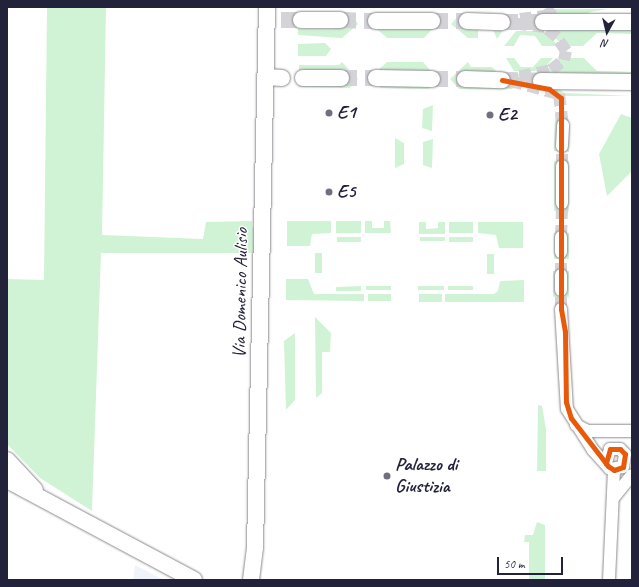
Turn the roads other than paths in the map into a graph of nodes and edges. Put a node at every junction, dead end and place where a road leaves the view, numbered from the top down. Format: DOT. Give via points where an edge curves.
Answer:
graph roads {
  1 [pos="268,7"];
  2 [pos="281,20"];
  3 [pos="301,20"];
  4 [pos="340,20"];
  5 [pos="376,21"];
  6 [pos="432,21"];
  7 [pos="467,21"];
  8 [pos="502,22"];
  9 [pos="543,22"];
  10 [pos="632,22"];
  11 [pos="267,36"];
  12 [pos="303,78"];
  13 [pos="341,78"];
  14 [pos="376,78"];
  15 [pos="432,79"];
  16 [pos="465,79"];
  17 [pos="502,80"];
  18 [pos="541,81"];
  19 [pos="632,82"];
  20 [pos="563,125"];
  21 [pos="562,146"];
  22 [pos="562,166"];
  23 [pos="562,203"];
  24 [pos="562,237"];
  25 [pos="561,252"];
  26 [pos="561,275"];
  27 [pos="561,290"];
  28 [pos="561,308"];
  29 [pos="575,424"];
  30 [pos="631,431"];
  31 [pos="632,446"];
  32 [pos="615,448"];
  33 [pos="593,450"];
  34 [pos="7,460"];
  35 [pos="613,467"];
  36 [pos="632,469"];
  37 [pos="632,475"];
  38 [pos="7,480"];
  39 [pos="45,499"];
  40 [pos="611,502"];
  41 [pos="194,580"];
  42 [pos="251,580"];
  43 [pos="609,580"];
  1 -- 11 [label="main road, Via Domenico Aulisio"];
  2 -- 11 [label="main road" via="271,25"];
  3 -- 4 [label="main road"];
  5 -- 6 [label="main road"];
  7 -- 8 [label="main road"];
  9 -- 10 [label="main road"];
  11 -- 42 [label="main road, Via Domenico Aulisio" via="274,77"];
  12 -- 13 [label="main road"];
  14 -- 15 [label="main road"];
  16 -- 17 [label="main road"];
  18 -- 19 [label="main road"];
  20 -- 21 [label="street"];
  22 -- 23 [label="street"];
  24 -- 25 [label="street"];
  26 -- 27 [label="street"];
  28 -- 29 [label="street" via="564,325 566,402"];
  29 -- 30 [label="street" via="588,431"];
  29 -- 33 [label="street"];
  31 -- 32 [label="street"];
  32 -- 33 [label="street"];
  32 -- 35 [label="street" via="606,454"];
  32 -- 35 [label="street" via="626,457"];
  33 -- 35 [label="street"];
  34 -- 39 [label="main road"];
  35 -- 36 [label="street"];
  35 -- 40 [label="street"];
  37 -- 40 [label="street" via="617,489"];
  38 -- 39 [label="main road"];
  39 -- 41 [label="main road"];
  40 -- 43 [label="street"];
}
